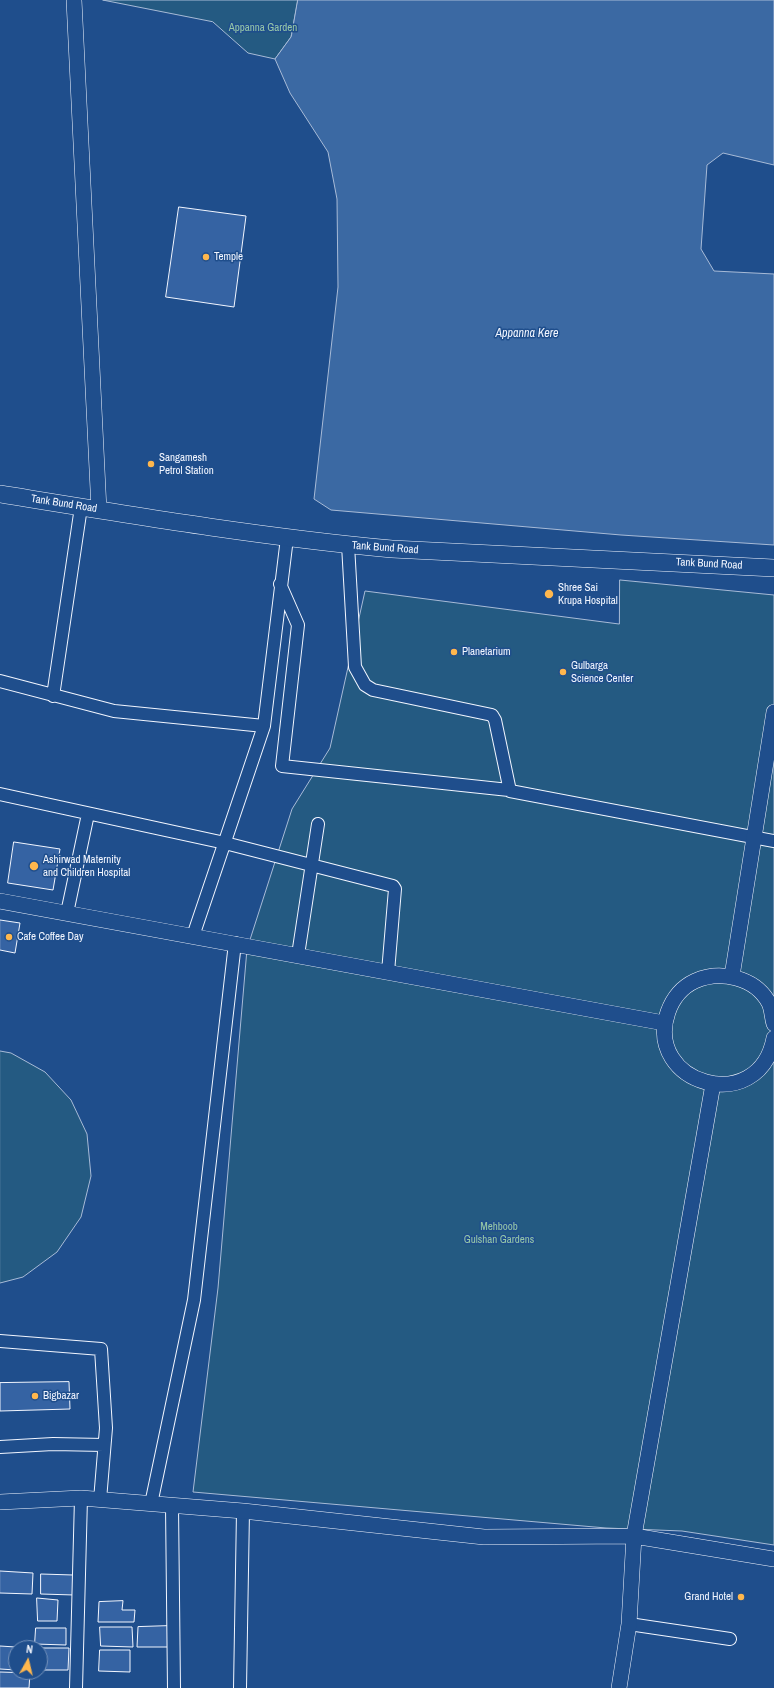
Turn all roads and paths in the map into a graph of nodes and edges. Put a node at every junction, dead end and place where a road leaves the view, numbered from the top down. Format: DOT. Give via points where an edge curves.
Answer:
graph roads {
  1 [pos="74,0"];
  2 [pos="0,494"];
  3 [pos="81,507"];
  4 [pos="99,510"];
  5 [pos="287,538"];
  6 [pos="348,545"];
  7 [pos="774,568"];
  8 [pos="280,584"];
  9 [pos="0,681"];
  10 [pos="53,696"];
  11 [pos="774,712"];
  12 [pos="264,726"];
  13 [pos="509,790"];
  14 [pos="0,794"];
  15 [pos="88,814"];
  16 [pos="318,824"];
  17 [pos="754,838"];
  18 [pos="774,841"];
  19 [pos="225,844"];
  20 [pos="312,866"];
  21 [pos="0,901"];
  22 [pos="67,913"];
  23 [pos="193,936"];
  24 [pos="235,943"];
  25 [pos="298,955"];
  26 [pos="388,972"];
  27 [pos="732,976"];
  28 [pos="664,1023"];
  29 [pos="774,1024"];
  30 [pos="774,1038"];
  31 [pos="713,1084"];
  32 [pos="0,1341"];
  33 [pos="104,1445"];
  34 [pos="0,1447"];
  35 [pos="81,1498"];
  36 [pos="100,1500"];
  37 [pos="0,1502"];
  38 [pos="151,1504"];
  39 [pos="172,1506"];
  40 [pos="243,1511"];
  41 [pos="634,1536"];
  42 [pos="774,1559"];
  43 [pos="629,1624"];
  44 [pos="730,1639"];
  45 [pos="76,1688"];
  46 [pos="174,1688"];
  47 [pos="240,1688"];
  48 [pos="619,1688"];
  1 -- 4 [label="street"];
  2 -- 3 [label="main road, Tank Bund Road"];
  3 -- 4 [label="main road, Tank Bund Road"];
  3 -- 10 [label="street"];
  4 -- 5 [label="main road, Tank Bund Road"];
  5 -- 6 [label="main road, Tank Bund Road"];
  5 -- 8 [label="street"];
  6 -- 7 [label="main road, Tank Bund Road"];
  6 -- 13 [label="street" via="355,667 365,685 373,690 492,715"];
  8 -- 12 [label="street"];
  8 -- 13 [label="street" via="298,625 282,766"];
  9 -- 10 [label="street"];
  10 -- 12 [label="street" via="114,711"];
  11 -- 17 [label="street"];
  12 -- 19 [label="street"];
  13 -- 17 [label="street"];
  14 -- 15 [label="street"];
  15 -- 19 [label="street"];
  15 -- 22 [label="street"];
  16 -- 20 [label="street"];
  17 -- 18 [label="street"];
  17 -- 27 [label="street"];
  19 -- 20 [label="street"];
  19 -- 23 [label="street"];
  20 -- 25 [label="street"];
  20 -- 26 [label="street" via="395,888"];
  21 -- 22 [label="street"];
  22 -- 23 [label="street"];
  23 -- 24 [label="street"];
  24 -- 25 [label="street"];
  24 -- 38 [label="street" via="194,1300"];
  25 -- 26 [label="street"];
  26 -- 28 [label="street"];
  27 -- 28 [label="street" via="707,976 687,985 672,1001"];
  27 -- 29 [label="street" via="755,987 768,1003"];
  28 -- 31 [label="street" via="666,1047 682,1071 703,1083"];
  30 -- 31 [label="street" via="772,1050 762,1067 754,1074 729,1085"];
  31 -- 41 [label="street"];
  32 -- 33 [label="street" via="101,1349 106,1416"];
  33 -- 34 [label="street"];
  33 -- 36 [label="street"];
  35 -- 36 [label="street"];
  35 -- 37 [label="street"];
  35 -- 45 [label="street"];
  36 -- 38 [label="street"];
  38 -- 39 [label="street"];
  39 -- 40 [label="street"];
  39 -- 46 [label="street"];
  40 -- 41 [label="street" via="484,1537"];
  40 -- 47 [label="street"];
  41 -- 42 [label="street"];
  41 -- 43 [label="street"];
  43 -- 44 [label="street"];
  43 -- 48 [label="street"];
}
